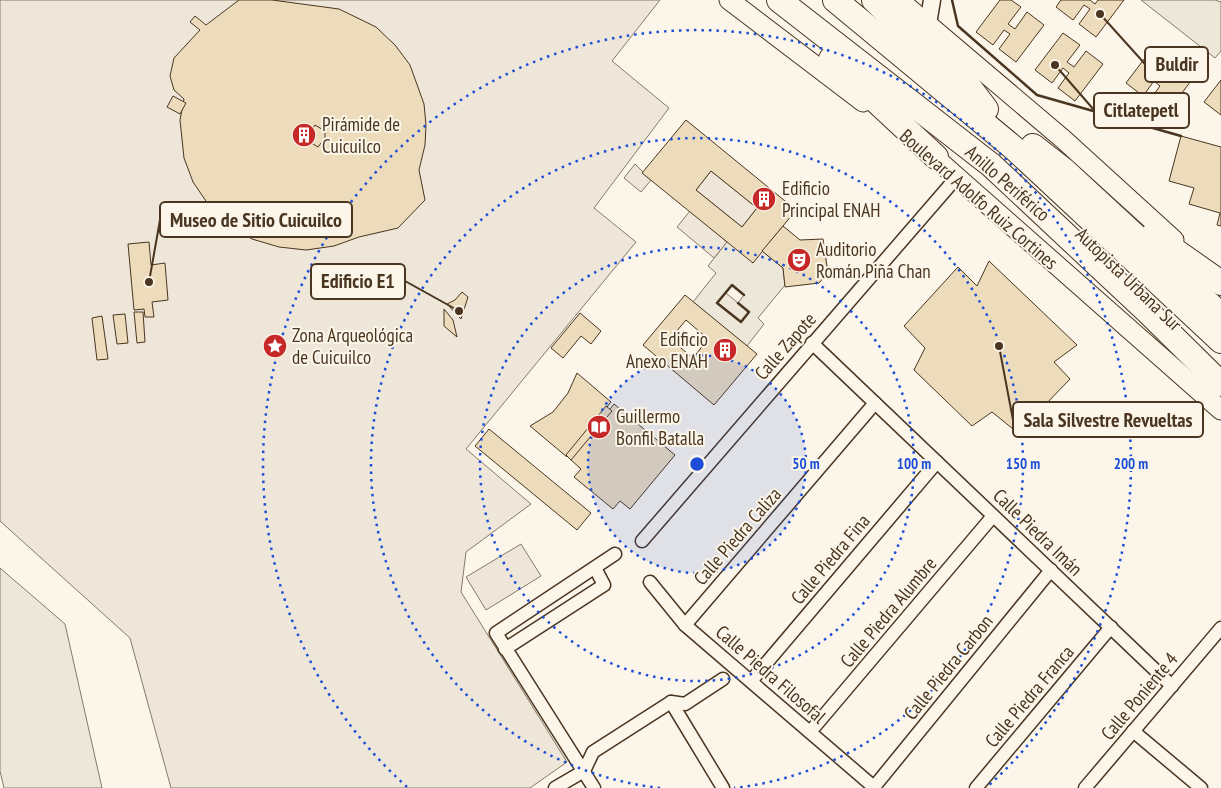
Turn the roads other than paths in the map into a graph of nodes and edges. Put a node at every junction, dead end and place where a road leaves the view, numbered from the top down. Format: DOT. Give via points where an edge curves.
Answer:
graph roads {
  1 [pos="729,0"];
  2 [pos="768,0"];
  3 [pos="779,0"];
  4 [pos="803,0"];
  5 [pos="835,0"];
  6 [pos="849,0"];
  7 [pos="874,0"];
  8 [pos="899,0"];
  9 [pos="932,0"];
  10 [pos="928,24"];
  11 [pos="986,109"];
  12 [pos="936,157"];
  13 [pos="1065,172"];
  14 [pos="957,177"];
  15 [pos="1221,283"];
  16 [pos="1221,315"];
  17 [pos="1221,341"];
  18 [pos="812,343"];
  19 [pos="1221,368"];
  20 [pos="1221,384"];
  21 [pos="875,403"];
  22 [pos="1221,410"];
  23 [pos="937,462"];
  24 [pos="994,516"];
  25 [pos="642,541"];
  26 [pos="616,554"];
  27 [pos="595,568"];
  28 [pos="1051,570"];
  29 [pos="650,582"];
  30 [pos="685,625"];
  31 [pos="1111,627"];
  32 [pos="1221,628"];
  33 [pos="505,649"];
  34 [pos="723,679"];
  35 [pos="752,680"];
  36 [pos="1172,686"];
  37 [pos="671,702"];
  38 [pos="1133,731"];
  39 [pos="810,732"];
  40 [pos="584,771"];
  41 [pos="555,788"];
  42 [pos="594,788"];
  43 [pos="723,788"];
  44 [pos="874,788"];
  45 [pos="976,788"];
  46 [pos="1085,788"];
  47 [pos="1201,788"];
  1 -- 12 [label="main road, Boulevard Adolfo Ruiz Cortines"];
  2 -- 12 [label="highway"];
  3 -- 20 [label="highway, Anillo Periférico" via="991,165"];
  4 -- 19 [label="highway, Autopista Urbana Sur" via="900,77 1072,224"];
  5 -- 17 [label="highway, Autopista Urbana Sur" via="1014,148"];
  6 -- 11 [label="highway"];
  7 -- 11 [label="highway" via="967,84"];
  8 -- 10 [label="main road"];
  9 -- 10 [label="street"];
  10 -- 15 [label="main road" via="1063,139"];
  11 -- 13 [label="highway"];
  12 -- 14 [label="main road, Boulevard Adolfo Ruiz Cortines"];
  13 -- 15 [label="highway"];
  13 -- 16 [label="highway"];
  14 -- 18 [label="street, Calle Zapote"];
  14 -- 22 [label="main road, Boulevard Adolfo Ruiz Cortines"];
  18 -- 21 [label="street, Calle Piedra Imán"];
  18 -- 25 [label="street, Calle Zapote"];
  21 -- 23 [label="street, Calle Piedra Imán"];
  21 -- 30 [label="street, Calle Piedra Caliza"];
  23 -- 24 [label="street, Calle Piedra Imán"];
  23 -- 35 [label="street, Calle Piedra Fina"];
  24 -- 28 [label="street, Calle Piedra Imán"];
  24 -- 39 [label="street, Calle Piedra Alumbre"];
  26 -- 27 [label="street"];
  27 -- 33 [label="street" via="496,633"];
  27 -- 33 [label="street" via="604,585"];
  28 -- 31 [label="street, Calle Piedra Imán"];
  28 -- 44 [label="street, Calle Piedra Carbon"];
  29 -- 30 [label="street, Calle Piedra Filosofal"];
  30 -- 35 [label="street, Calle Piedra Filosofal"];
  31 -- 36 [label="street, Calle Piedra Imán"];
  31 -- 45 [label="street, Calle Piedra Franca"];
  32 -- 36 [label="street, Calle Poniente 4"];
  33 -- 40 [label="street"];
  34 -- 37 [label="street" via="685,704"];
  35 -- 39 [label="street, Calle Piedra Filosofal"];
  36 -- 38 [label="street, Calle Poniente 4"];
  37 -- 40 [label="street" via="593,752"];
  37 -- 43 [label="street"];
  38 -- 46 [label="street, Calle Poniente 4"];
  38 -- 47 [label="street"];
  39 -- 44 [label="street, Calle Piedra Filosofal"];
  40 -- 41 [label="street"];
  40 -- 42 [label="street"];
}
